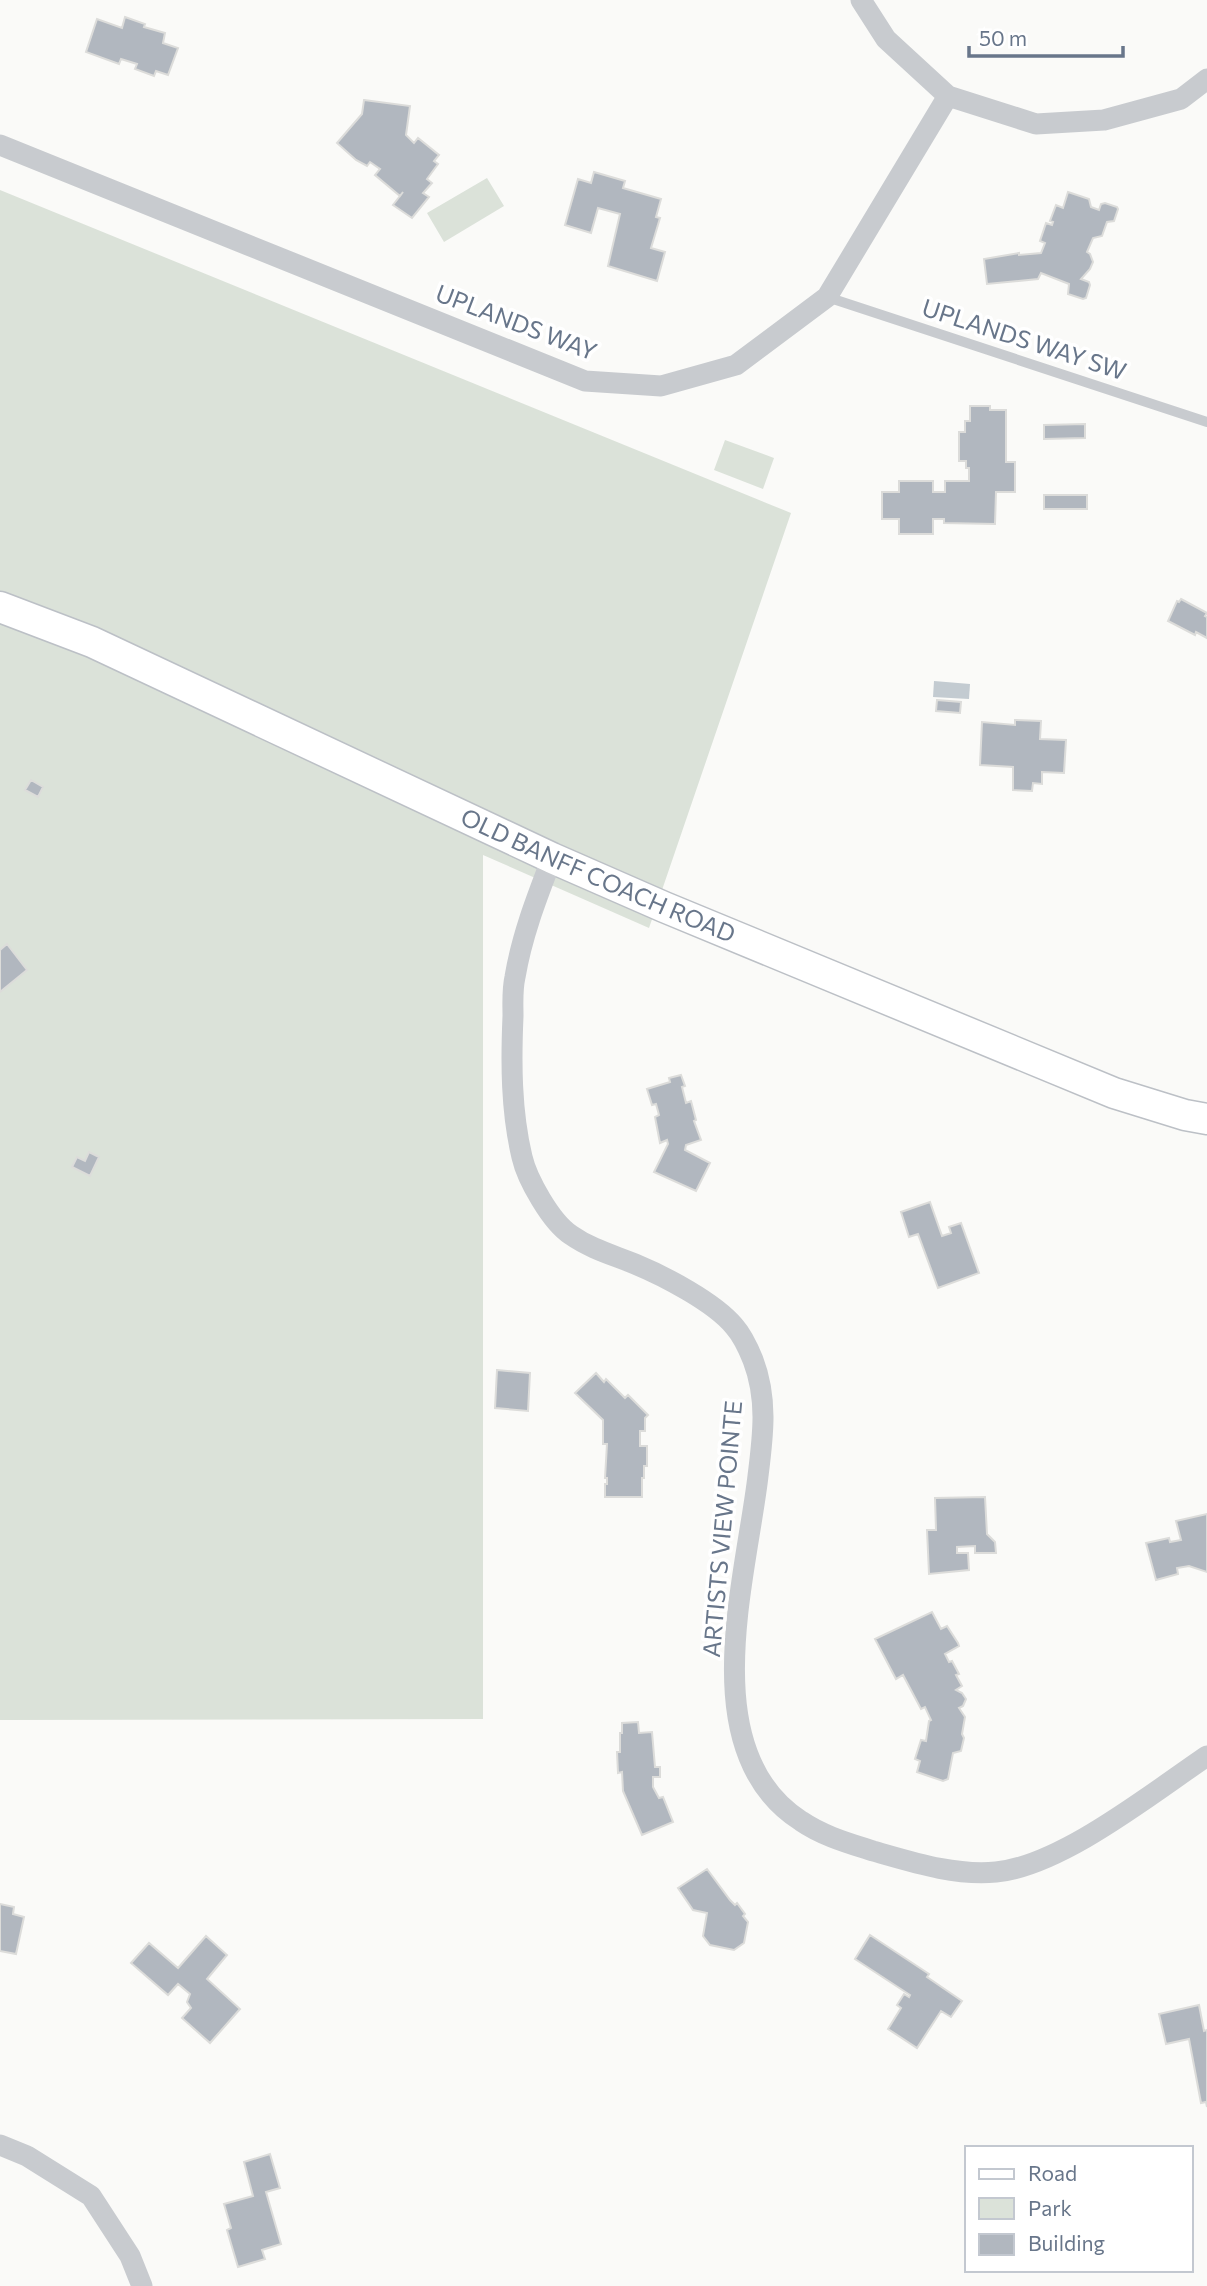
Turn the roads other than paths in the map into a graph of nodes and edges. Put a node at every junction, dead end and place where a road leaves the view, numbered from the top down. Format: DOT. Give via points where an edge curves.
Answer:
graph roads {
  1 [pos="861,0"];
  2 [pos="1207,79"];
  3 [pos="948,96"];
  4 [pos="0,145"];
  5 [pos="827,297"];
  6 [pos="1207,422"];
  7 [pos="0,607"];
  8 [pos="552,858"];
  9 [pos="1207,1119"];
  10 [pos="1207,1756"];
  11 [pos="0,2146"];
  12 [pos="142,2286"];
  1 -- 3 [label="street" via="886,38"];
  2 -- 3 [label="street" via="1181,99 1104,120 1036,124"];
  3 -- 5 [label="street, UPLANDS WAY"];
  4 -- 5 [label="street, UPLANDS WAY" via="584,381 661,386 736,365"];
  5 -- 6 [label="lane, UPLANDS WAY SW"];
  7 -- 8 [label="main road, OLD BANFF COACH ROAD" via="92,642"];
  8 -- 9 [label="main road, OLD BANFF COACH ROAD" via="1101,1088"];
  8 -- 10 [label="street, ARTISTS VIEW POINTE" via="527,922 514,981 511,1058 522,1160 546,1208 567,1233 694,1293 734,1326 752,1359 763,1393 764,1422 739,1588 735,1682 747,1754 757,1776 799,1820 833,1838 961,1872 996,1872 1030,1866 1073,1844"];
  11 -- 12 [label="street" via="27,2156 91,2196 130,2256"];
}
